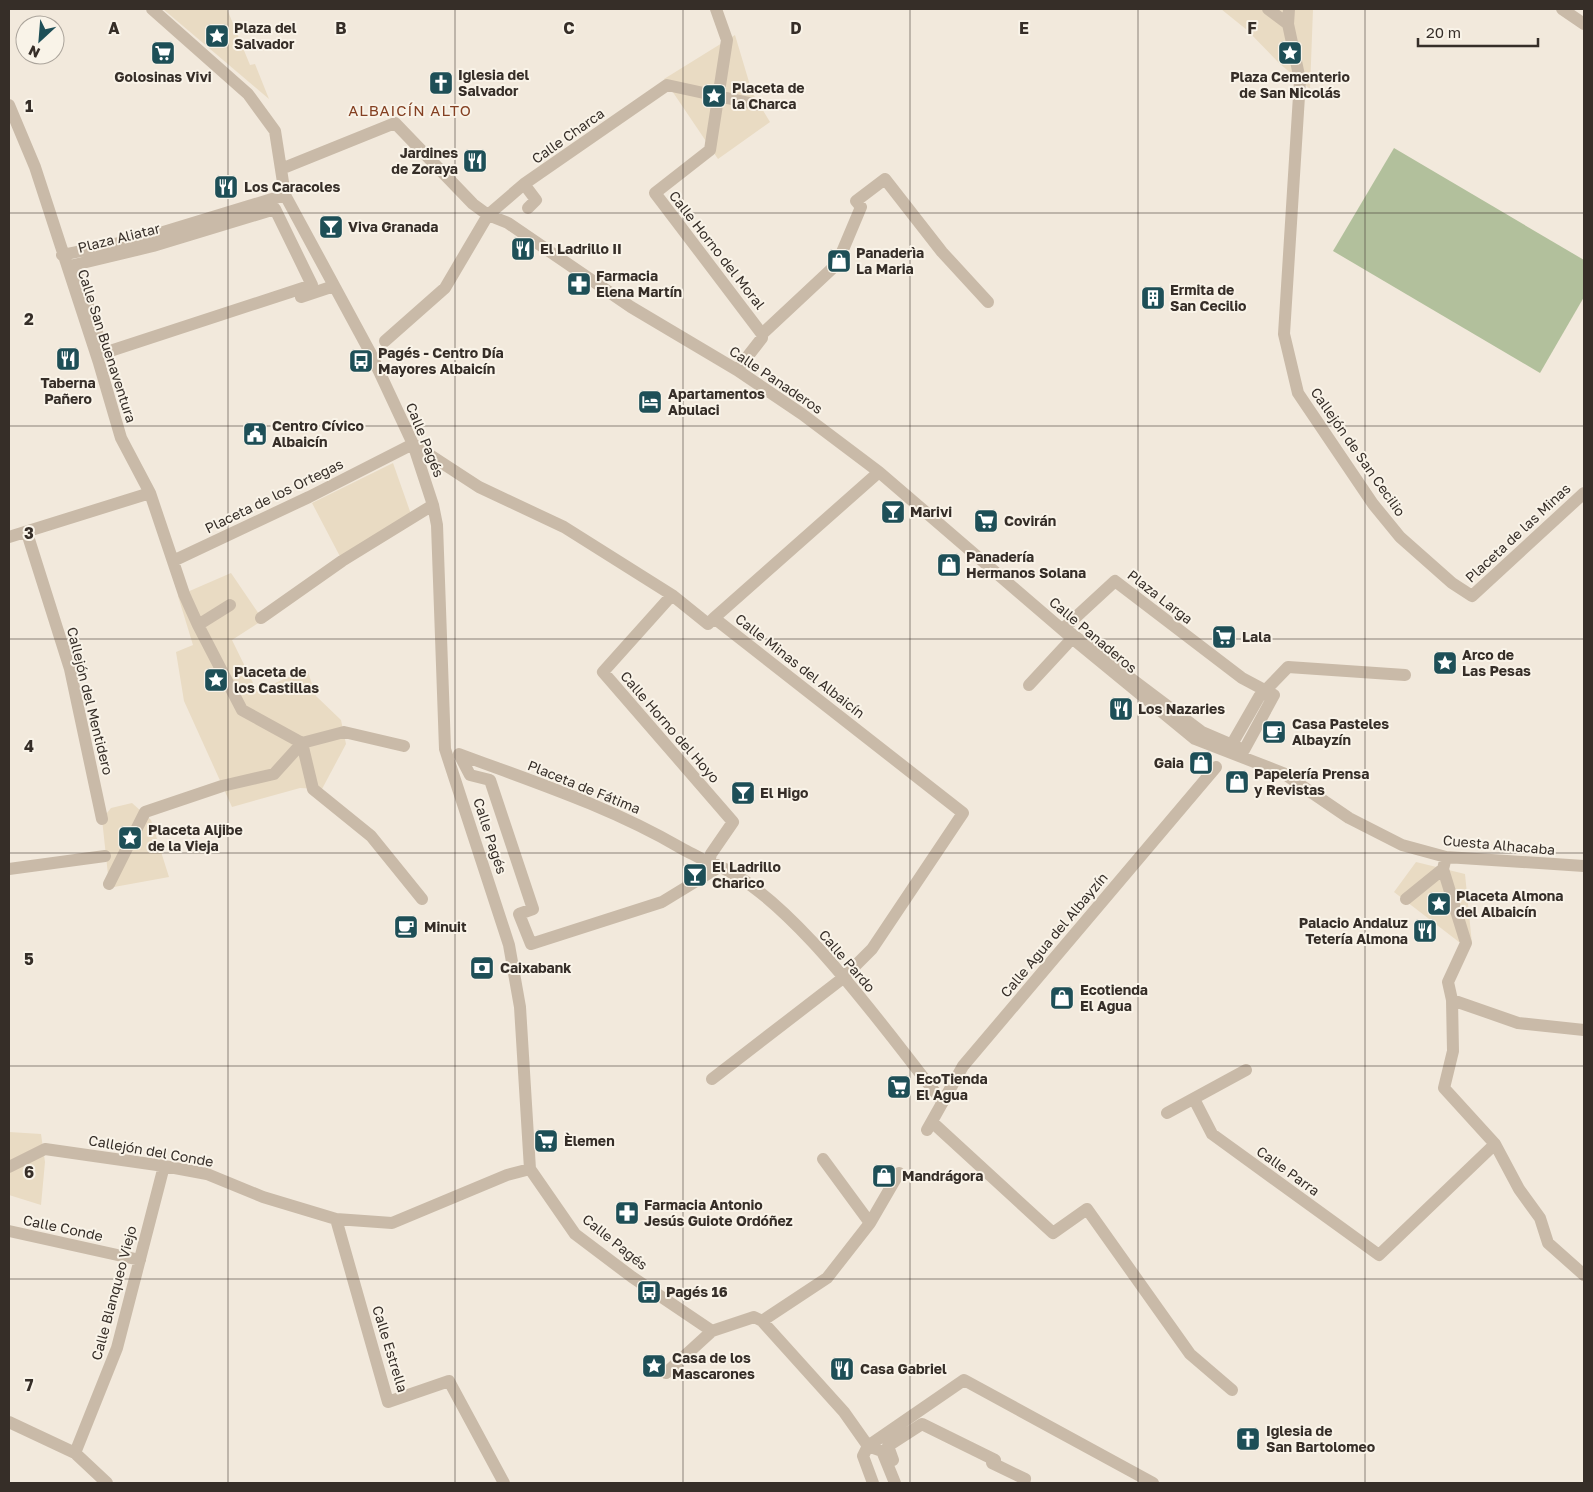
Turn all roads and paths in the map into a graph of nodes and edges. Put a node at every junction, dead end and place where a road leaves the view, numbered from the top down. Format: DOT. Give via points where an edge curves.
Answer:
graph roads {
  1 [pos="152,9"];
  2 [pos="716,9"];
  3 [pos="1268,9"];
  4 [pos="1288,9"];
  5 [pos="1562,9"];
  6 [pos="1575,9"];
  7 [pos="1584,15"];
  8 [pos="1288,24"];
  9 [pos="1584,24"];
  10 [pos="718,96"];
  11 [pos="9,105"];
  12 [pos="759,105"];
  13 [pos="281,169"];
  14 [pos="524,184"];
  15 [pos="285,195"];
  16 [pos="528,208"];
  17 [pos="488,215"];
  18 [pos="62,255"];
  19 [pos="312,285"];
  20 [pos="334,286"];
  21 [pos="988,302"];
  22 [pos="762,334"];
  23 [pos="385,341"];
  24 [pos="99,362"];
  25 [pos="737,370"];
  26 [pos="413,444"];
  27 [pos="879,472"];
  28 [pos="150,493"];
  29 [pos="1584,493"];
  30 [pos="433,505"];
  31 [pos="27,533"];
  32 [pos="9,537"];
  33 [pos="173,561"];
  34 [pos="672,595"];
  35 [pos="1472,596"];
  36 [pos="230,606"];
  37 [pos="261,618"];
  38 [pos="714,618"];
  39 [pos="198,625"];
  40 [pos="1067,644"];
  41 [pos="1405,675"];
  42 [pos="1029,685"];
  43 [pos="1265,690"];
  44 [pos="302,743"];
  45 [pos="404,746"];
  46 [pos="1230,748"];
  47 [pos="1216,767"];
  48 [pos="102,819"];
  49 [pos="105,856"];
  50 [pos="709,862"];
  51 [pos="1445,863"];
  52 [pos="1584,866"];
  53 [pos="9,869"];
  54 [pos="109,884"];
  55 [pos="422,899"];
  56 [pos="1406,900"];
  57 [pos="843,978"];
  58 [pos="1452,1000"];
  59 [pos="1584,1030"];
  60 [pos="1246,1070"];
  61 [pos="712,1079"];
  62 [pos="1194,1099"];
  63 [pos="942,1102"];
  64 [pos="1168,1113"];
  65 [pos="1495,1144"];
  66 [pos="823,1159"];
  67 [pos="164,1166"];
  68 [pos="9,1167"];
  69 [pos="530,1169"];
  70 [pos="900,1173"];
  71 [pos="336,1218"];
  72 [pos="870,1223"];
  73 [pos="9,1231"];
  74 [pos="140,1260"];
  75 [pos="1584,1275"];
  76 [pos="762,1321"];
  77 [pos="712,1331"];
  78 [pos="666,1373"];
  79 [pos="1232,1390"];
  80 [pos="9,1422"];
  81 [pos="868,1446"];
  82 [pos="75,1453"];
  83 [pos="107,1483"];
  84 [pos="504,1483"];
  85 [pos="873,1483"];
  86 [pos="894,1483"];
  87 [pos="903,1483"];
  88 [pos="1024,1483"];
  89 [pos="1153,1483"];
  1 -- 13 [label="street" via="248,94 275,131"];
  2 -- 10 [label="street" via="726,40"];
  3 -- 8 [label="street"];
  4 -- 8 [label="street"];
  5 -- 9 [label="street"];
  6 -- 7 [label="street"];
  8 -- 35 [label="street, Callejón de San Cecilio" via="1300,80 1284,334 1298,393 1373,504 1400,537 1452,583"];
  10 -- 12 [label="street"];
  10 -- 14 [label="street, Calle Charca" via="668,85"];
  10 -- 22 [label="street, Calle Horno del Moral" via="710,150 654,193"];
  11 -- 18 [label="street, Calle San Buenaventura" via="34,167"];
  13 -- 15 [label="street"];
  13 -- 17 [label="street, Calle Panaderos" via="395,123 473,204"];
  14 -- 16 [label="street" via="536,200"];
  14 -- 17 [label="street, Calle Charca"];
  15 -- 18 [label="street, Plaza Aliatar" via="147,237"];
  15 -- 20 [label="street"];
  17 -- 23 [label="street, Calle Charca" via="445,288"];
  17 -- 25 [label="street, Calle Panaderos" via="508,223 631,307"];
  18 -- 24 [label="street, Calle San Buenaventura"];
  19 -- 19 [label="street, Plaza Aliatar" via="275,209 153,246 74,265 104,353"];
  20 -- 24 [label="street"];
  20 -- 26 [label="street, Calle Pagés" via="370,352"];
  21 -- 22 [label="street, Calle Horno del Moral" via="942,252 884,179 856,201 861,207 837,264"];
  22 -- 25 [label="street, Calle Horno del Moral"];
  24 -- 28 [label="street, Calle San Buenaventura" via="121,438"];
  25 -- 27 [label="street, Calle Panaderos"];
  26 -- 30 [label="street, Calle Pagés"];
  26 -- 33 [label="street, Placeta de los Ortegas" via="309,498"];
  26 -- 34 [label="street, Calle Minas del Albaicín" via="479,487 564,527"];
  27 -- 38 [label="street"];
  27 -- 46 [label="street, Calle Panaderos" via="1072,638 1195,738"];
  28 -- 31 [label="street"];
  28 -- 33 [label="street, Calle San Buenaventura"];
  29 -- 35 [label="street, Placeta de las Minas"];
  30 -- 37 [label="street" via="342,561"];
  30 -- 69 [label="street, Calle Pagés" via="437,525 445,749 508,945 520,1007"];
  31 -- 32 [label="street"];
  31 -- 48 [label="street, Callejón del Mentidero" via="70,669"];
  33 -- 39 [label="street, Calle San Buenaventura"];
  34 -- 38 [label="street, Calle Minas del Albaicín" via="708,624"];
  34 -- 50 [label="street, Calle Horno del Hoyo" via="603,672 733,822"];
  36 -- 39 [label="street"];
  38 -- 57 [label="street, Calle Minas del Albaicín" via="963,813 872,949"];
  39 -- 44 [label="street" via="242,710"];
  40 -- 42 [label="street"];
  41 -- 43 [label="street" via="1288,667"];
  43 -- 46 [label="street" via="1274,695 1244,750"];
  43 -- 46 [label="street, Plaza Larga" via="1242,678 1115,580 1064,628 1202,732"];
  44 -- 45 [label="street" via="344,732"];
  44 -- 54 [label="street" via="274,774 222,786 145,812"];
  44 -- 55 [label="street" via="313,789 372,836"];
  46 -- 51 [label="street, Cuesta Alhacaba" via="1283,773 1349,818"];
  47 -- 63 [label="street, Calle Agua del Albayzín" via="963,1066"];
  49 -- 53 [label="street"];
  50 -- 50 [label="street, Placeta de Fátima" via="716,870 662,902 530,944 519,914 533,909 490,780 470,775 459,754 595,805"];
  50 -- 57 [label="street, Calle Pardo" via="725,868 794,923"];
  51 -- 52 [label="street, Cuesta Alhacaba"];
  51 -- 56 [label="street"];
  51 -- 58 [label="street" via="1466,943 1448,982"];
  57 -- 61 [label="street"];
  57 -- 63 [label="street, Calle Pardo"];
  58 -- 59 [label="street" via="1518,1023"];
  58 -- 65 [label="street" via="1453,1051 1444,1088"];
  60 -- 62 [label="street"];
  62 -- 64 [label="street"];
  62 -- 65 [label="street, Calle Parra" via="1212,1134 1379,1255"];
  63 -- 79 [label="street, Calle Agua del Albayzín" via="930,1126 1053,1233 1087,1209 1190,1354"];
  65 -- 75 [label="street" via="1519,1189 1540,1218 1548,1243"];
  66 -- 72 [label="street"];
  67 -- 68 [label="street, Callejón del Conde" via="45,1149"];
  67 -- 71 [label="street, Callejón del Conde" via="207,1174 263,1197"];
  67 -- 74 [label="street, Calle Blanqueo Viejo"];
  69 -- 71 [label="street, Callejón del Conde" via="507,1175 392,1224"];
  69 -- 77 [label="street, Calle Pagés" via="575,1234"];
  70 -- 72 [label="street"];
  71 -- 84 [label="street, Calle Estrella" via="388,1402 449,1381"];
  72 -- 76 [label="street" via="827,1278"];
  73 -- 74 [label="street, Calle Conde"];
  74 -- 82 [label="street, Calle Blanqueo Viejo" via="117,1348"];
  76 -- 77 [label="street" via="754,1317"];
  76 -- 81 [label="street" via="844,1412"];
  77 -- 78 [label="street"];
  80 -- 82 [label="street"];
  81 -- 85 [label="street" via="862,1456"];
  81 -- 86 [label="street" via="882,1451"];
  81 -- 89 [label="street" via="964,1380"];
  82 -- 83 [label="street"];
  87 -- 88 [label="street" via="888,1446 922,1424 995,1460 992,1463 1025,1480"];
}
